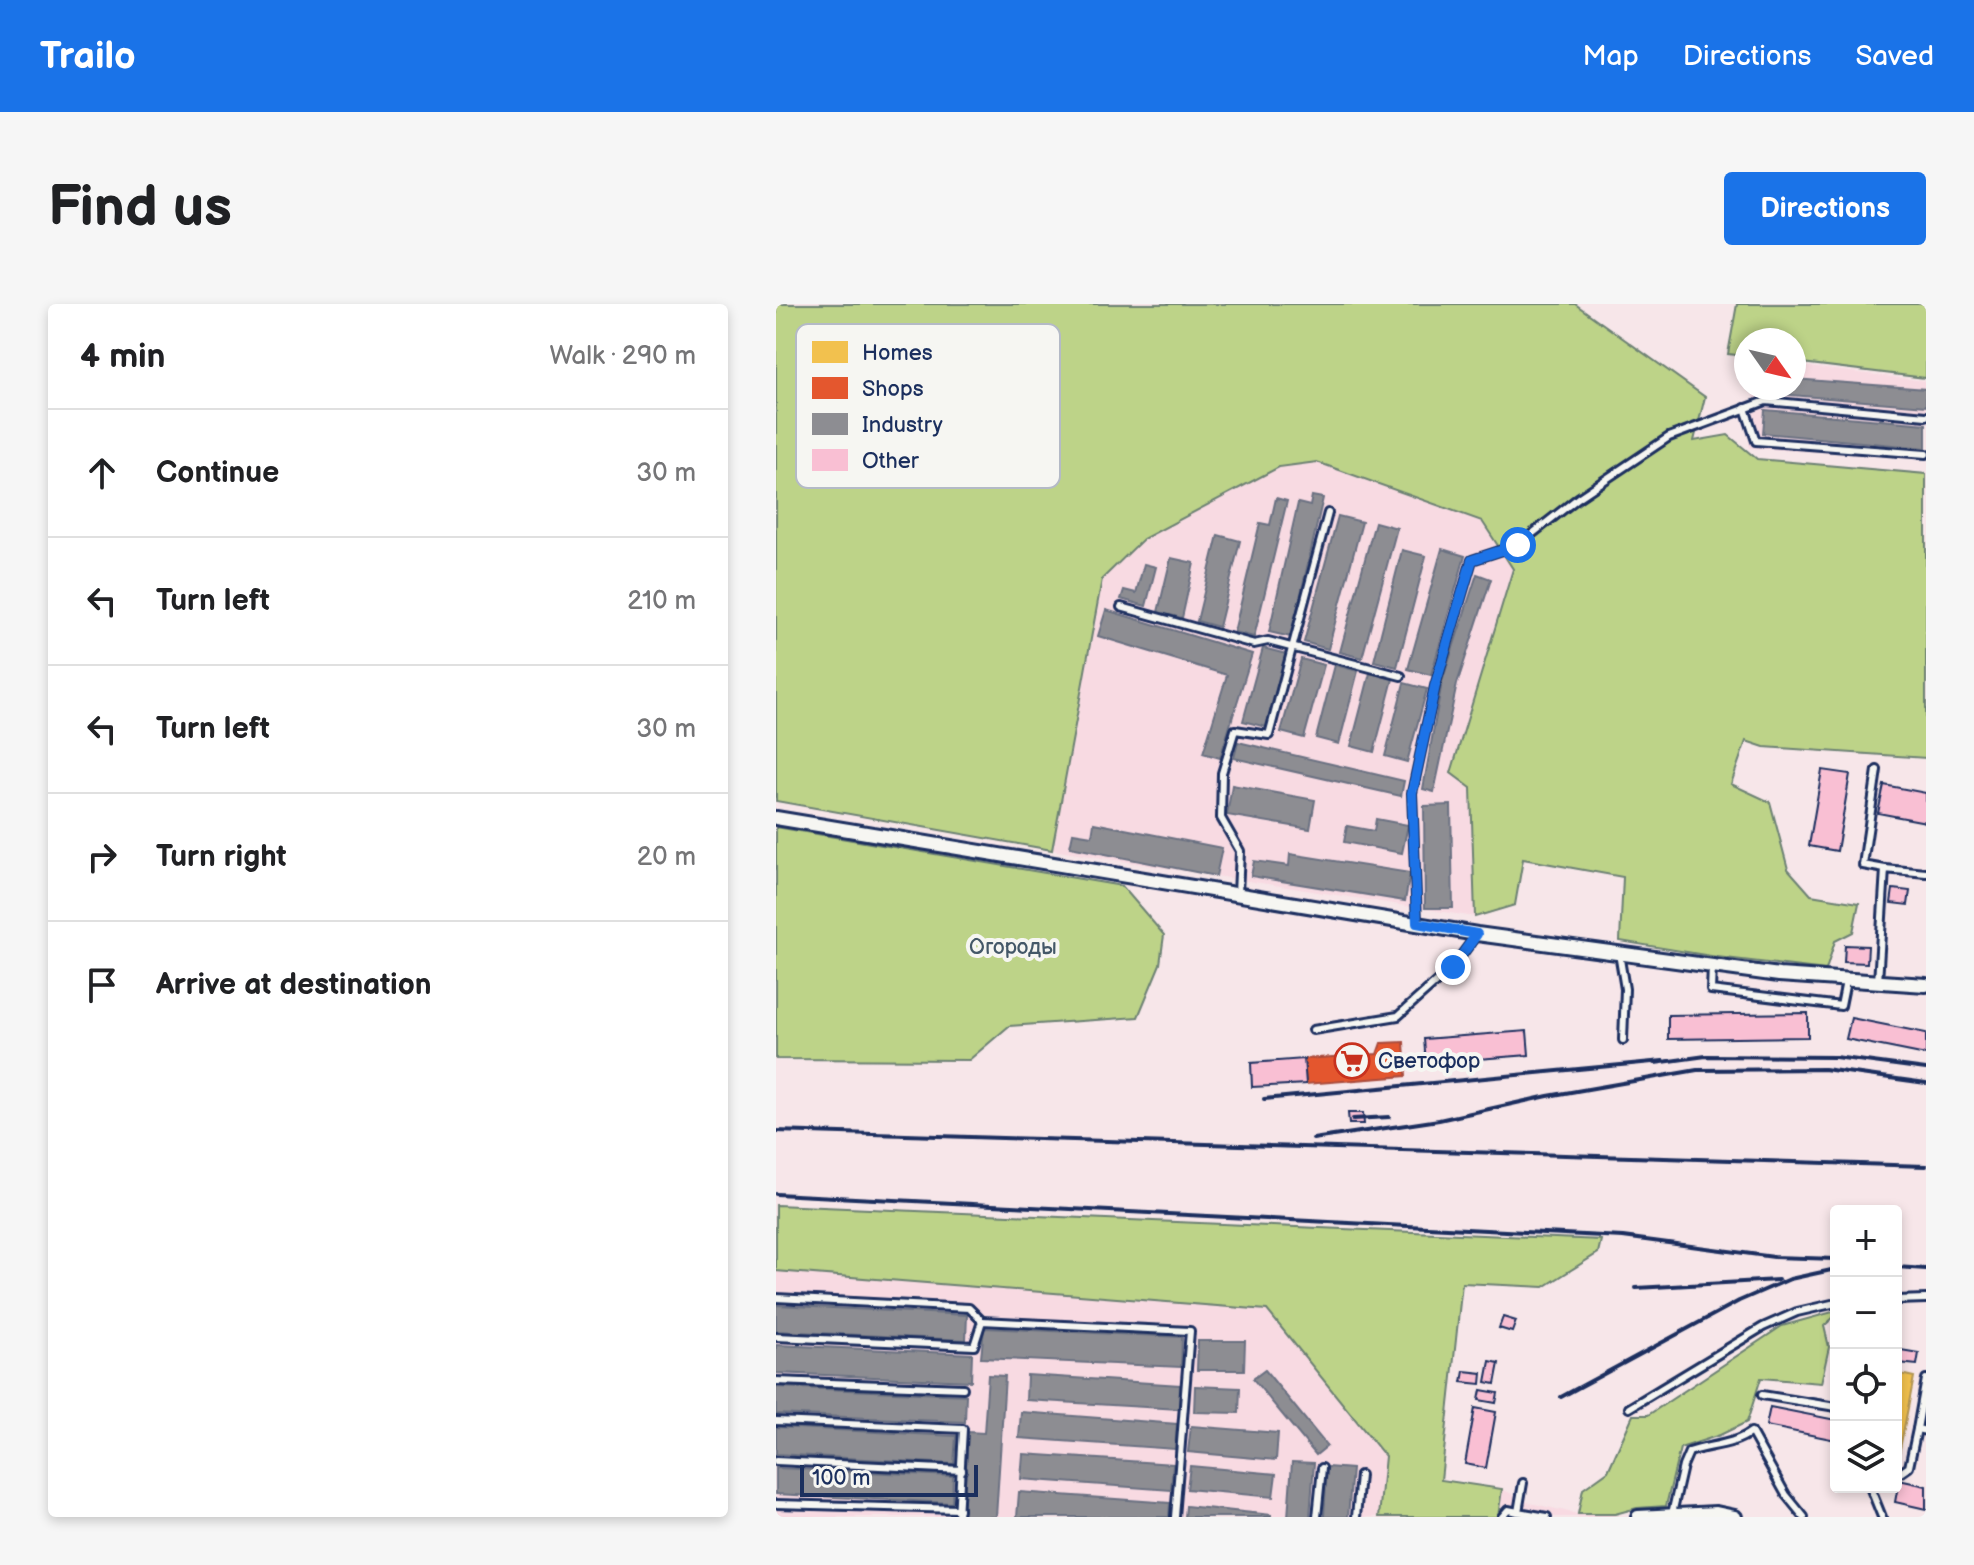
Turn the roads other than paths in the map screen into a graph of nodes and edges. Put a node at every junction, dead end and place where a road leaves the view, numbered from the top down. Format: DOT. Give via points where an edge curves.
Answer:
graph roads {
  1 [pos="1745,408"];
  2 [pos="1926,416"];
  3 [pos="1926,454"];
  4 [pos="1328,513"];
  5 [pos="1121,607"];
  6 [pos="1293,647"];
  7 [pos="1401,676"];
  8 [pos="1877,770"];
  9 [pos="776,818"];
  10 [pos="1885,869"];
  11 [pos="1926,873"];
  12 [pos="1238,897"];
  13 [pos="1417,923"];
  14 [pos="1477,934"];
  15 [pos="1619,953"];
  16 [pos="1712,966"];
  17 [pos="1846,980"];
  18 [pos="1878,982"];
  19 [pos="1926,985"];
  20 [pos="1313,1030"];
  21 [pos="1623,1040"];
  22 [pos="776,1298"];
  23 [pos="1926,1299"];
  24 [pos="1902,1300"];
  25 [pos="1830,1304"];
  26 [pos="982,1321"];
  27 [pos="776,1337"];
  28 [pos="1926,1379"];
  29 [pos="776,1381"];
  30 [pos="963,1388"];
  31 [pos="1762,1395"];
  32 [pos="1830,1406"];
  33 [pos="1629,1408"];
  34 [pos="776,1421"];
  35 [pos="1917,1429"];
  36 [pos="1926,1431"];
  37 [pos="776,1461"];
  38 [pos="1322,1468"];
  39 [pos="962,1470"];
  40 [pos="1902,1472"];
  41 [pos="1360,1475"];
  42 [pos="1523,1483"];
  43 [pos="1871,1493"];
  44 [pos="776,1504"];
  45 [pos="959,1509"];
  46 [pos="1518,1512"];
  47 [pos="1672,1514"];
  48 [pos="958,1517"];
  49 [pos="1175,1517"];
  50 [pos="1317,1517"];
  51 [pos="1356,1517"];
  52 [pos="1502,1517"];
  53 [pos="1547,1517"];
  54 [pos="1640,1517"];
  55 [pos="1735,1517"];
  56 [pos="1804,1517"];
  57 [pos="1882,1517"];
  1 -- 2 [label="lane" via="1766,401"];
  1 -- 3 [label="lane" via="1756,441"];
  1 -- 13 [label="lane" via="1669,437 1518,545 1472,560 1435,686 1412,793"];
  4 -- 6 [label="lane"];
  5 -- 6 [label="lane" via="1254,644 1268,641"];
  6 -- 7 [label="lane"];
  6 -- 12 [label="lane" via="1269,735 1235,730 1222,773 1221,818 1240,851"];
  8 -- 10 [label="lane" via="1863,865"];
  9 -- 12 [label="street"];
  10 -- 11 [label="lane"];
  10 -- 18 [label="lane"];
  12 -- 13 [label="street"];
  13 -- 14 [label="street"];
  14 -- 15 [label="street"];
  14 -- 20 [label="lane" via="1453,967 1398,1016"];
  15 -- 16 [label="street"];
  15 -- 21 [label="lane" via="1625,989"];
  16 -- 17 [label="street"];
  16 -- 17 [label="lane" via="1711,990 1841,1006"];
  17 -- 18 [label="street"];
  18 -- 19 [label="street"];
  22 -- 26 [label="lane" via="969,1308"];
  23 -- 24 [label="lane"];
  25 -- 33 [label="lane" via="1763,1327"];
  26 -- 27 [label="lane" via="974,1346"];
  26 -- 49 [label="lane" via="1190,1331"];
  28 -- 35 [label="lane"];
  29 -- 30 [label="lane"];
  31 -- 32 [label="lane"];
  34 -- 39 [label="lane" via="963,1429"];
  35 -- 36 [label="lane"];
  35 -- 40 [label="lane" via="1909,1467"];
  37 -- 39 [label="lane"];
  38 -- 50 [label="lane"];
  39 -- 45 [label="lane"];
  41 -- 51 [label="lane"];
  42 -- 46 [label="lane"];
  43 -- 57 [label="lane"];
  44 -- 45 [label="lane"];
  45 -- 48 [label="lane"];
  46 -- 52 [label="lane" via="1508,1510"];
  46 -- 53 [label="lane"];
  47 -- 54 [label="street"];
  47 -- 55 [label="street"];
  47 -- 56 [label="lane" via="1689,1452 1740,1441 1751,1432"];
}
